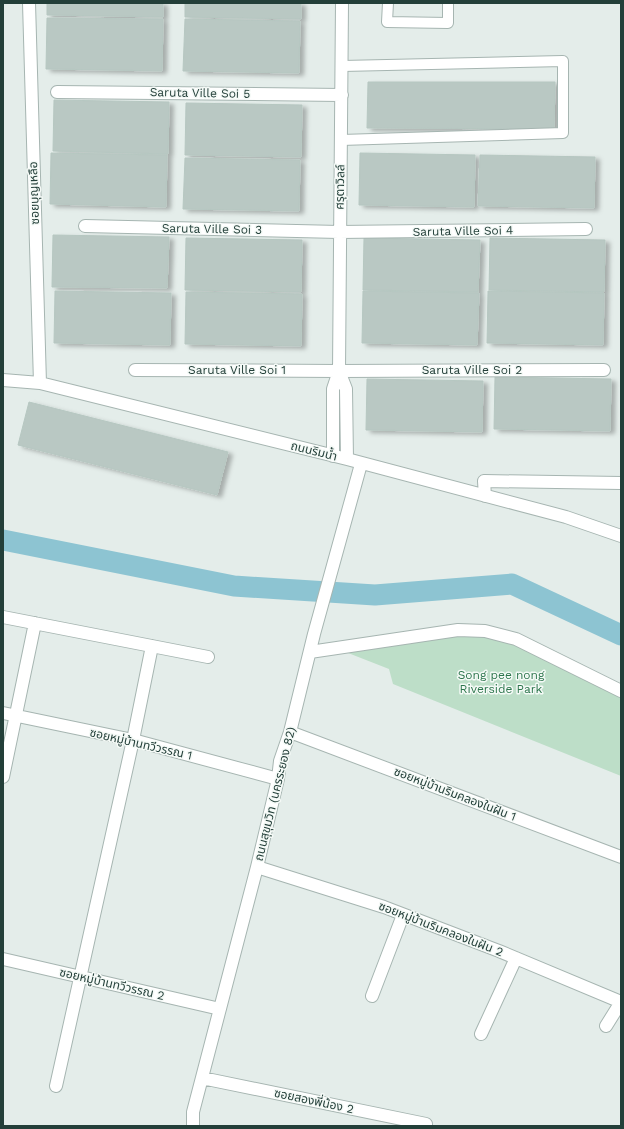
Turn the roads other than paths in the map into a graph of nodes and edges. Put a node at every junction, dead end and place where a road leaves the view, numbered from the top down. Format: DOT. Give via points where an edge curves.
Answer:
graph roads {
  1 [pos="29,3"];
  2 [pos="342,3"];
  3 [pos="388,3"];
  4 [pos="448,3"];
  5 [pos="342,66"];
  6 [pos="57,92"];
  7 [pos="342,94"];
  8 [pos="341,140"];
  9 [pos="85,226"];
  10 [pos="586,229"];
  11 [pos="340,232"];
  12 [pos="135,370"];
  13 [pos="604,370"];
  14 [pos="339,371"];
  15 [pos="3,380"];
  16 [pos="40,383"];
  17 [pos="333,456"];
  18 [pos="347,459"];
  19 [pos="361,464"];
  20 [pos="621,483"];
  21 [pos="485,496"];
  22 [pos="621,536"];
  23 [pos="3,617"];
  24 [pos="35,623"];
  25 [pos="152,646"];
  26 [pos="310,652"];
  27 [pos="208,657"];
  28 [pos="621,691"];
  29 [pos="3,713"];
  30 [pos="16,716"];
  31 [pos="290,732"];
  32 [pos="133,740"];
  33 [pos="3,777"];
  34 [pos="278,779"];
  35 [pos="621,856"];
  36 [pos="257,867"];
  37 [pos="403,915"];
  38 [pos="516,958"];
  39 [pos="3,959"];
  40 [pos="81,976"];
  41 [pos="372,996"];
  42 [pos="621,1002"];
  43 [pos="220,1009"];
  44 [pos="606,1026"];
  45 [pos="481,1034"];
  46 [pos="202,1078"];
  47 [pos="56,1086"];
  48 [pos="426,1124"];
  49 [pos="193,1126"];
  1 -- 16 [label="street, ซอยบุญเหลือ"];
  2 -- 5 [label="street, ศรุตาวิลล์"];
  3 -- 4 [label="lane" via="387,22 448,23"];
  5 -- 7 [label="street, ศรุตาวิลล์"];
  5 -- 8 [label="lane" via="563,60 563,133"];
  6 -- 7 [label="street, Saruta Ville Soi 5"];
  7 -- 8 [label="street, ศรุตาวิลล์"];
  8 -- 11 [label="street, ศรุตาวิลล์"];
  9 -- 11 [label="street, Saruta Ville Soi 3"];
  10 -- 11 [label="street, Saruta Ville Soi 4"];
  11 -- 14 [label="street, ศรุตาวิลล์"];
  12 -- 14 [label="street, Saruta Ville Soi 1"];
  13 -- 14 [label="street, Saruta Ville Soi 2"];
  14 -- 17 [label="street, ศรุตาวิลล์" via="333,389"];
  14 -- 18 [label="street, ศรุตาวิลล์" via="346,389"];
  15 -- 16 [label="street, ถนนริมน้ำ"];
  16 -- 17 [label="street, ถนนริมน้ำ"];
  17 -- 18 [label="street, ถนนริมน้ำ"];
  18 -- 19 [label="street, ถนนริมน้ำ"];
  19 -- 21 [label="street, ถนนริมน้ำ"];
  19 -- 26 [label="street, ถนนสุขุมวิท (นครระยอง 82)"];
  20 -- 21 [label="street" via="484,481"];
  21 -- 22 [label="street, ถนนริมน้ำ" via="566,517"];
  23 -- 24 [label="street"];
  24 -- 25 [label="street"];
  24 -- 30 [label="street"];
  25 -- 27 [label="street"];
  25 -- 32 [label="street"];
  26 -- 28 [label="street" via="458,630 486,631 516,639"];
  26 -- 31 [label="street, ถนนสุขุมวิท (นครระยอง 82)"];
  29 -- 30 [label="street, ซอยหมู่บ้านทวีวรรณ 1"];
  30 -- 32 [label="street, ซอยหมู่บ้านทวีวรรณ 1"];
  30 -- 33 [label="street"];
  31 -- 34 [label="street, ถนนสุขุมวิท (นครระยอง 82)" via="280,761"];
  31 -- 35 [label="street, ซอยหมู่บ้านริมคลองในฝัน 1"];
  32 -- 34 [label="street, ซอยหมู่บ้านทวีวรรณ 1"];
  32 -- 40 [label="street"];
  34 -- 36 [label="street, ถนนสุขุมวิท (นครระยอง 82)"];
  36 -- 37 [label="street, ซอยหมู่บ้านริมคลองในฝัน 2"];
  36 -- 43 [label="street, ถนนสุขุมวิท (นครระยอง 82)"];
  37 -- 38 [label="street, ซอยหมู่บ้านริมคลองในฝัน 2"];
  37 -- 41 [label="street"];
  38 -- 42 [label="street, ซอยหมู่บ้านริมคลองในฝัน 2"];
  38 -- 45 [label="street"];
  39 -- 40 [label="street, ซอยหมู่บ้านทวีวรรณ 2"];
  40 -- 43 [label="street, ซอยหมู่บ้านทวีวรรณ 2"];
  40 -- 47 [label="street"];
  42 -- 44 [label="street"];
  43 -- 46 [label="street, ถนนสุขุมวิท (นครระยอง 82)"];
  46 -- 48 [label="street, ซอยสองพี่น้อง 2"];
  46 -- 49 [label="street, ถนนสุขุมวิท (นครระยอง 82)" via="193,1112"];
}
